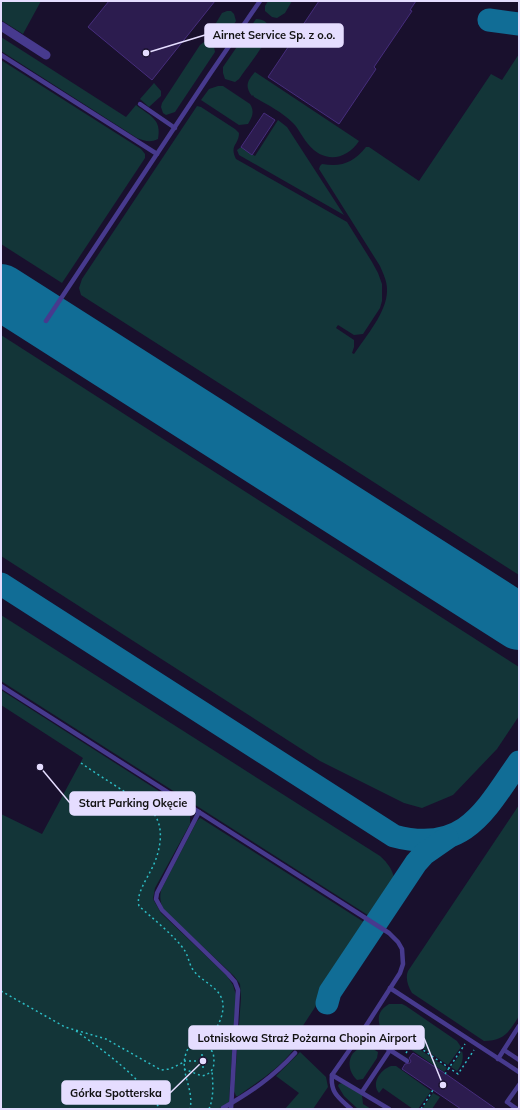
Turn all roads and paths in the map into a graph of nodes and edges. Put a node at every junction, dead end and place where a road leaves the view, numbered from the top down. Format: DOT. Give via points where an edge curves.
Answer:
graph roads {
  1 [pos="260,1"];
  2 [pos="1,26"];
  3 [pos="1,54"];
  4 [pos="46,55"];
  5 [pos="140,104"];
  6 [pos="174,128"];
  7 [pos="157,154"];
  8 [pos="46,321"];
  9 [pos="1,686"];
  10 [pos="199,812"];
  11 [pos="390,988"];
  12 [pos="1,991"];
  13 [pos="519,1026"];
  14 [pos="75,1030"];
  15 [pos="362,1032"];
  16 [pos="468,1039"];
  17 [pos="478,1045"];
  18 [pos="390,1050"];
  19 [pos="504,1050"];
  20 [pos="295,1053"];
  21 [pos="498,1059"];
  22 [pos="404,1060"];
  23 [pos="519,1060"];
  24 [pos="203,1061"];
  25 [pos="184,1062"];
  26 [pos="449,1068"];
  27 [pos="184,1069"];
  28 [pos="212,1071"];
  29 [pos="519,1072"];
  30 [pos="445,1074"];
  31 [pos="332,1075"];
  32 [pos="519,1085"];
  33 [pos="433,1090"];
  34 [pos="362,1092"];
  35 [pos="231,1103"];
  36 [pos="223,1108"];
  37 [pos="160,1109"];
  38 [pos="190,1109"];
  39 [pos="210,1109"];
  40 [pos="231,1109"];
  41 [pos="351,1109"];
  42 [pos="389,1109"];
  43 [pos="421,1109"];
  44 [pos="517,1109"];
  1 -- 6 [label="lane"];
  2 -- 4 [label="street"];
  3 -- 7 [label="lane"];
  5 -- 6 [label="lane"];
  6 -- 7 [label="lane"];
  7 -- 8 [label="lane"];
  9 -- 10 [label="lane"];
  10 -- 11 [label="lane" via="398,942 403,956 400,973"];
  10 -- 35 [label="lane" via="156,899 162,910 228,974 238,990"];
  11 -- 15 [label="lane"];
  11 -- 16 [label="lane"];
  12 -- 14 [label="path"];
  13 -- 19 [label="lane"];
  14 -- 25 [label="path" via="106,1040 161,1070 170,1069"];
  14 -- 37 [label="path" via="103,1050 141,1085"];
  15 -- 18 [label="lane"];
  15 -- 31 [label="lane"];
  16 -- 17 [label="lane"];
  16 -- 26 [label="path"];
  17 -- 21 [label="lane"];
  17 -- 26 [label="path" via="458,1074"];
  18 -- 22 [label="lane"];
  18 -- 34 [label="lane"];
  19 -- 21 [label="lane"];
  19 -- 23 [label="lane"];
  20 -- 35 [label="lane" via="271,1077"];
  21 -- 29 [label="lane"];
  22 -- 26 [label="path" via="413,1043"];
  24 -- 25 [label="path"];
  25 -- 27 [label="path"];
  25 -- 28 [label="path" via="191,1044 197,1043 213,1052"];
  26 -- 30 [label="path"];
  27 -- 28 [label="path" via="202,1076"];
  27 -- 38 [label="path" via="190,1091"];
  28 -- 39 [label="path"];
  31 -- 34 [label="lane"];
  31 -- 41 [label="lane" via="333,1092"];
  32 -- 44 [label="lane" via="507,1102"];
  33 -- 43 [label="path"];
  34 -- 42 [label="lane"];
  35 -- 36 [label="lane"];
  35 -- 40 [label="lane"];
}
